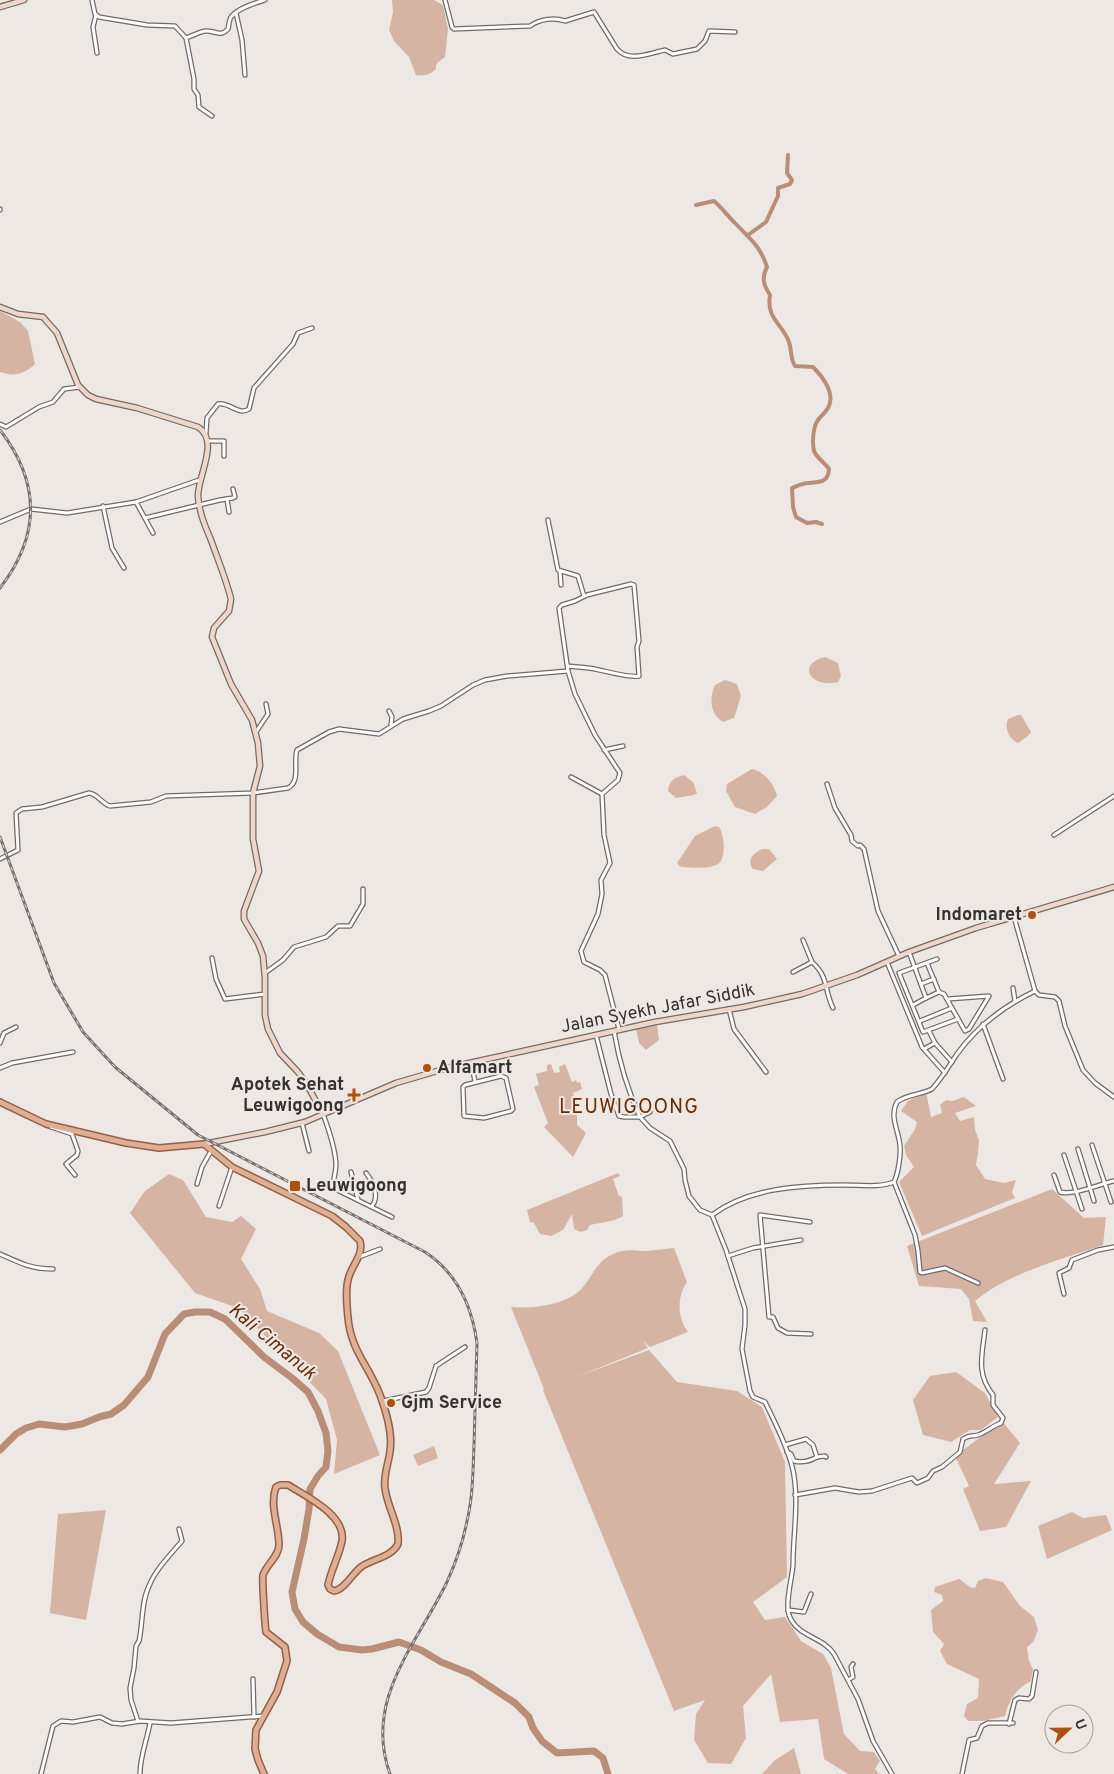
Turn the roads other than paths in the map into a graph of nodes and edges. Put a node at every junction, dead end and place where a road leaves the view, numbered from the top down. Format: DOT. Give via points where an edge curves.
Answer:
graph roads {
  1 [pos="24,0"];
  2 [pos="92,0"];
  3 [pos="265,0"];
  4 [pos="445,0"];
  5 [pos="0,7"];
  6 [pos="236,13"];
  7 [pos="96,15"];
  8 [pos="735,32"];
  9 [pos="186,38"];
  10 [pos="97,53"];
  11 [pos="245,75"];
  12 [pos="212,116"];
  13 [pos="0,307"];
  14 [pos="312,328"];
  15 [pos="80,387"];
  16 [pos="0,424"];
  17 [pos="206,434"];
  18 [pos="208,441"];
  19 [pos="224,456"];
  20 [pos="200,480"];
  21 [pos="233,489"];
  22 [pos="226,499"];
  23 [pos="136,502"];
  24 [pos="103,506"];
  25 [pos="199,506"];
  26 [pos="229,512"];
  27 [pos="146,518"];
  28 [pos="548,520"];
  29 [pos="0,522"];
  30 [pos="153,533"];
  31 [pos="124,568"];
  32 [pos="560,572"];
  33 [pos="561,585"];
  34 [pos="584,596"];
  35 [pos="568,666"];
  36 [pos="568,671"];
  37 [pos="266,704"];
  38 [pos="389,711"];
  39 [pos="391,725"];
  40 [pos="256,732"];
  41 [pos="624,746"];
  42 [pos="604,750"];
  43 [pos="571,777"];
  44 [pos="827,784"];
  45 [pos="253,793"];
  46 [pos="602,794"];
  47 [pos="1114,796"];
  48 [pos="1054,835"];
  49 [pos="0,859"];
  50 [pos="1114,887"];
  51 [pos="363,890"];
  52 [pos="1014,917"];
  53 [pos="803,940"];
  54 [pos="909,952"];
  55 [pos="899,957"];
  56 [pos="212,958"];
  57 [pos="937,959"];
  58 [pos="812,962"];
  59 [pos="887,962"];
  60 [pos="927,963"];
  61 [pos="914,968"];
  62 [pos="793,972"];
  63 [pos="265,973"];
  64 [pos="934,979"];
  65 [pos="921,984"];
  66 [pos="827,986"];
  67 [pos="1013,988"];
  68 [pos="1036,991"];
  69 [pos="940,992"];
  70 [pos="265,994"];
  71 [pos="926,998"];
  72 [pos="948,999"];
  73 [pos="1015,1001"];
  74 [pos="913,1005"];
  75 [pos="833,1008"];
  76 [pos="952,1008"];
  77 [pos="729,1009"];
  78 [pos="958,1019"];
  79 [pos="920,1021"];
  80 [pos="983,1024"];
  81 [pos="16,1026"];
  82 [pos="617,1030"];
  83 [pos="929,1031"];
  84 [pos="596,1035"];
  85 [pos="935,1043"];
  86 [pos="0,1044"];
  87 [pos="924,1049"];
  88 [pos="73,1052"];
  89 [pos="470,1062"];
  90 [pos="952,1062"];
  91 [pos="0,1068"];
  92 [pos="766,1072"];
  93 [pos="945,1073"];
  94 [pos="1003,1079"];
  95 [pos="475,1081"];
  96 [pos="1114,1097"];
  97 [pos="0,1102"];
  98 [pos="650,1112"];
  99 [pos="323,1114"];
  100 [pos="640,1117"];
  101 [pos="302,1123"];
  102 [pos="46,1124"];
  103 [pos="204,1144"];
  104 [pos="1092,1145"];
  105 [pos="1078,1149"];
  106 [pos="211,1151"];
  107 [pos="310,1151"];
  108 [pos="1064,1155"];
  109 [pos="232,1167"];
  110 [pos="351,1172"];
  111 [pos="366,1173"];
  112 [pos="75,1175"];
  113 [pos="1054,1175"];
  114 [pos="1114,1181"];
  115 [pos="894,1182"];
  116 [pos="1104,1183"];
  117 [pos="197,1184"];
  118 [pos="1089,1187"];
  119 [pos="1076,1192"];
  120 [pos="358,1201"];
  121 [pos="1094,1201"];
  122 [pos="1111,1202"];
  123 [pos="219,1206"];
  124 [pos="372,1206"];
  125 [pos="1082,1209"];
  126 [pos="392,1216"];
  127 [pos="712,1216"];
  128 [pos="810,1222"];
  129 [pos="801,1240"];
  130 [pos="763,1246"];
  131 [pos="1114,1247"];
  132 [pos="380,1249"];
  133 [pos="0,1254"];
  134 [pos="728,1256"];
  135 [pos="359,1257"];
  136 [pos="53,1269"];
  137 [pos="978,1284"];
  138 [pos="1064,1294"];
  139 [pos="985,1330"];
  140 [pos="811,1334"];
  141 [pos="465,1347"];
  142 [pos="382,1402"];
  143 [pos="785,1445"];
  144 [pos="787,1451"];
  145 [pos="816,1457"];
  146 [pos="826,1457"];
  147 [pos="795,1494"];
  148 [pos="179,1529"];
  149 [pos="155,1566"];
  150 [pos="156,1573"];
  151 [pos="811,1594"];
  152 [pos="788,1610"];
  153 [pos="853,1664"];
  154 [pos="1036,1672"];
  155 [pos="253,1679"];
  156 [pos="848,1680"];
  157 [pos="263,1716"];
  158 [pos="254,1717"];
  159 [pos="138,1721"];
  160 [pos="150,1722"];
  161 [pos="41,1774"];
  162 [pos="140,1774"];
  163 [pos="264,1774"];
  164 [pos="892,1774"];
  165 [pos="962,1774"];
  1 -- 5 [label="street"];
  2 -- 7 [label="street"];
  3 -- 6 [label="street"];
  4 -- 8 [label="street" via="454,28 530,26 536,22 558,18 565,21 594,12 620,53 626,55 645,56 665,50 675,54 697,49 709,31"];
  6 -- 9 [label="street" via="230,19 226,32 206,31"];
  6 -- 11 [label="street"];
  7 -- 9 [label="street" via="147,25 175,26"];
  7 -- 10 [label="street" via="93,27"];
  9 -- 12 [label="street" via="199,107"];
  13 -- 15 [label="street" via="18,314 43,316 57,334"];
  14 -- 17 [label="street" via="298,333 293,344 256,384 246,411 240,412 224,403 216,406 207,418"];
  15 -- 16 [label="street" via="64,390 54,402 6,427"];
  15 -- 17 [label="street" via="92,398 198,427"];
  17 -- 18 [label="street"];
  18 -- 19 [label="street" via="224,441"];
  18 -- 20 [label="street"];
  20 -- 23 [label="street"];
  20 -- 25 [label="street"];
  21 -- 22 [label="street" via="235,497"];
  22 -- 25 [label="street"];
  22 -- 26 [label="street"];
  23 -- 24 [label="street"];
  23 -- 27 [label="street"];
  24 -- 29 [label="street" via="67,513 31,509"];
  24 -- 31 [label="street" via="112,548"];
  25 -- 27 [label="street"];
  25 -- 40 [label="street" via="231,599 229,611 214,628 212,637"];
  27 -- 30 [label="street"];
  28 -- 32 [label="street"];
  32 -- 33 [label="street"];
  32 -- 34 [label="street" via="578,576"];
  34 -- 35 [label="street" via="558,608"];
  34 -- 35 [label="street" via="634,585 640,674 632,677"];
  35 -- 36 [label="street"];
  36 -- 39 [label="street" via="485,680 441,706"];
  36 -- 42 [label="street" via="581,708"];
  37 -- 40 [label="street" via="268,714"];
  38 -- 39 [label="street"];
  39 -- 45 [label="street" via="379,734 343,729 329,732 297,750 295,780 290,787"];
  40 -- 45 [label="street" via="260,766"];
  41 -- 42 [label="street"];
  42 -- 46 [label="street" via="620,775"];
  43 -- 46 [label="street"];
  44 -- 55 [label="street" via="852,841 864,849 878,911"];
  45 -- 49 [label="street" via="166,796 152,802 110,806 89,793 42,807 22,809 16,813 18,850"];
  45 -- 63 [label="street" via="253,839 259,871 244,916 261,949"];
  46 -- 82 [label="street" via="604,835 610,863 601,880 598,914 580,951 584,962 605,975"];
  47 -- 48 [label="street"];
  50 -- 52 [label="street, Jalan Syekh Jafar Siddik"];
  51 -- 63 [label="street" via="363,904 350,926 338,926 326,937 297,946"];
  52 -- 54 [label="street, Jalan Syekh Jafar Siddik"];
  52 -- 68 [label="street"];
  53 -- 58 [label="street"];
  54 -- 55 [label="street, Jalan Syekh Jafar Siddik"];
  54 -- 61 [label="street"];
  55 -- 59 [label="street, Jalan Syekh Jafar Siddik"];
  56 -- 70 [label="street" via="216,979 226,999"];
  57 -- 60 [label="street"];
  58 -- 62 [label="street"];
  58 -- 66 [label="street" via="822,972"];
  59 -- 66 [label="street, Jalan Syekh Jafar Siddik"];
  59 -- 87 [label="street"];
  60 -- 61 [label="street"];
  60 -- 64 [label="street"];
  61 -- 65 [label="street"];
  61 -- 74 [label="street" via="899,973"];
  63 -- 70 [label="street"];
  64 -- 65 [label="street"];
  64 -- 69 [label="street"];
  65 -- 71 [label="street"];
  66 -- 75 [label="street"];
  66 -- 77 [label="street, Jalan Syekh Jafar Siddik" via="787,998"];
  67 -- 73 [label="street"];
  68 -- 73 [label="street"];
  68 -- 96 [label="street" via="1059,1001 1082,1070"];
  69 -- 71 [label="street"];
  69 -- 72 [label="street"];
  70 -- 99 [label="street" via="265,1015 273,1041 280,1054 306,1083"];
  71 -- 74 [label="street"];
  72 -- 76 [label="street"];
  72 -- 78 [label="street" via="989,996 968,1030 963,1029"];
  73 -- 80 [label="street"];
  74 -- 79 [label="street"];
  76 -- 78 [label="street"];
  76 -- 79 [label="street"];
  77 -- 82 [label="street, Jalan Syekh Jafar Siddik"];
  77 -- 92 [label="street" via="734,1029"];
  78 -- 83 [label="street"];
  79 -- 83 [label="street" via="923,1031"];
  80 -- 90 [label="street"];
  80 -- 94 [label="street"];
  81 -- 86 [label="street" via="4,1033"];
  82 -- 84 [label="street, Jalan Syekh Jafar Siddik"];
  82 -- 100 [label="street" via="625,1082"];
  83 -- 85 [label="street"];
  84 -- 89 [label="street, Jalan Syekh Jafar Siddik"];
  84 -- 100 [label="street" via="619,1114"];
  85 -- 87 [label="street"];
  85 -- 90 [label="street"];
  87 -- 93 [label="street"];
  88 -- 91 [label="street"];
  89 -- 95 [label="street"];
  89 -- 99 [label="street, Jalan Syekh Jafar Siddik" via="413,1077"];
  90 -- 93 [label="street"];
  93 -- 115 [label="street" via="930,1090 900,1100 896,1105 894,1124 900,1146"];
  95 -- 95 [label="street" via="464,1086 465,1117 484,1118 513,1109 505,1076"];
  97 -- 102 [label="main road"];
  98 -- 100 [label="street"];
  99 -- 101 [label="street, Jalan Syekh Jafar Siddik"];
  99 -- 120 [label="street" via="335,1156 333,1188"];
  100 -- 127 [label="street" via="650,1128 668,1138 684,1169 689,1196 700,1210"];
  101 -- 103 [label="street, Jalan Syekh Jafar Siddik"];
  101 -- 107 [label="street"];
  102 -- 103 [label="main road" via="153,1147"];
  102 -- 112 [label="street" via="72,1134 78,1151 66,1164"];
  103 -- 106 [label="main road"];
  104 -- 116 [label="street"];
  105 -- 118 [label="street"];
  106 -- 109 [label="main road"];
  106 -- 117 [label="street"];
  108 -- 119 [label="street"];
  109 -- 123 [label="street"];
  109 -- 135 [label="main road" via="340,1222 360,1241"];
  110 -- 120 [label="street"];
  111 -- 124 [label="street" via="375,1195 376,1201"];
  113 -- 119 [label="street" via="1060,1192"];
  114 -- 116 [label="street"];
  115 -- 127 [label="street" via="784,1188 730,1203"];
  115 -- 137 [label="street" via="915,1235 920,1272 945,1268"];
  116 -- 118 [label="street"];
  116 -- 122 [label="street"];
  118 -- 119 [label="street"];
  118 -- 121 [label="street"];
  119 -- 125 [label="street"];
  120 -- 124 [label="street"];
  124 -- 126 [label="street"];
  127 -- 134 [label="street"];
  128 -- 130 [label="street" via="760,1215"];
  129 -- 130 [label="street"];
  130 -- 134 [label="street"];
  130 -- 140 [label="street" via="769,1317 787,1333"];
  131 -- 138 [label="street" via="1072,1260 1069,1268 1059,1273"];
  132 -- 135 [label="street"];
  133 -- 136 [label="street" via="25,1266"];
  134 -- 143 [label="street" via="745,1309 742,1349 750,1392 765,1402"];
  135 -- 142 [label="main road" via="347,1283 348,1319 357,1352"];
  139 -- 147 [label="street" via="981,1370 994,1395 993,1405 1002,1418 1001,1423 990,1426 977,1436 962,1439 960,1452 918,1483 911,1479 872,1491 835,1488"];
  141 -- 142 [label="street" via="436,1366 426,1392"];
  142 -- 157 [label="main road" via="391,1440 385,1489 398,1544 390,1553 359,1569 342,1588 337,1591 330,1589 328,1585 340,1550 342,1533 339,1523 327,1511 285,1485 277,1486 274,1491 279,1547 263,1577 264,1619 266,1632 285,1647 287,1658 277,1692"];
  143 -- 144 [label="street"];
  143 -- 145 [label="street" via="806,1439 813,1445"];
  144 -- 145 [label="street" via="797,1462"];
  144 -- 147 [label="street"];
  145 -- 146 [label="street"];
  147 -- 152 [label="street"];
  148 -- 150 [label="street" via="182,1541"];
  149 -- 150 [label="street"];
  150 -- 159 [label="street" via="145,1598 130,1688"];
  151 -- 152 [label="street" via="804,1612"];
  152 -- 156 [label="street" via="798,1628 829,1647"];
  153 -- 156 [label="street" via="853,1677"];
  154 -- 165 [label="street" via="1032,1696 1015,1700 1011,1724 988,1723 982,1726 977,1738 969,1740"];
  155 -- 158 [label="street"];
  156 -- 164 [label="street" via="873,1741"];
  157 -- 158 [label="street"];
  157 -- 163 [label="main road" via="256,1730 255,1749"];
  158 -- 160 [label="street"];
  159 -- 160 [label="street"];
  159 -- 161 [label="street" via="122,1724 96,1717 58,1722 53,1726"];
  160 -- 162 [label="street" via="141,1755"];
}
